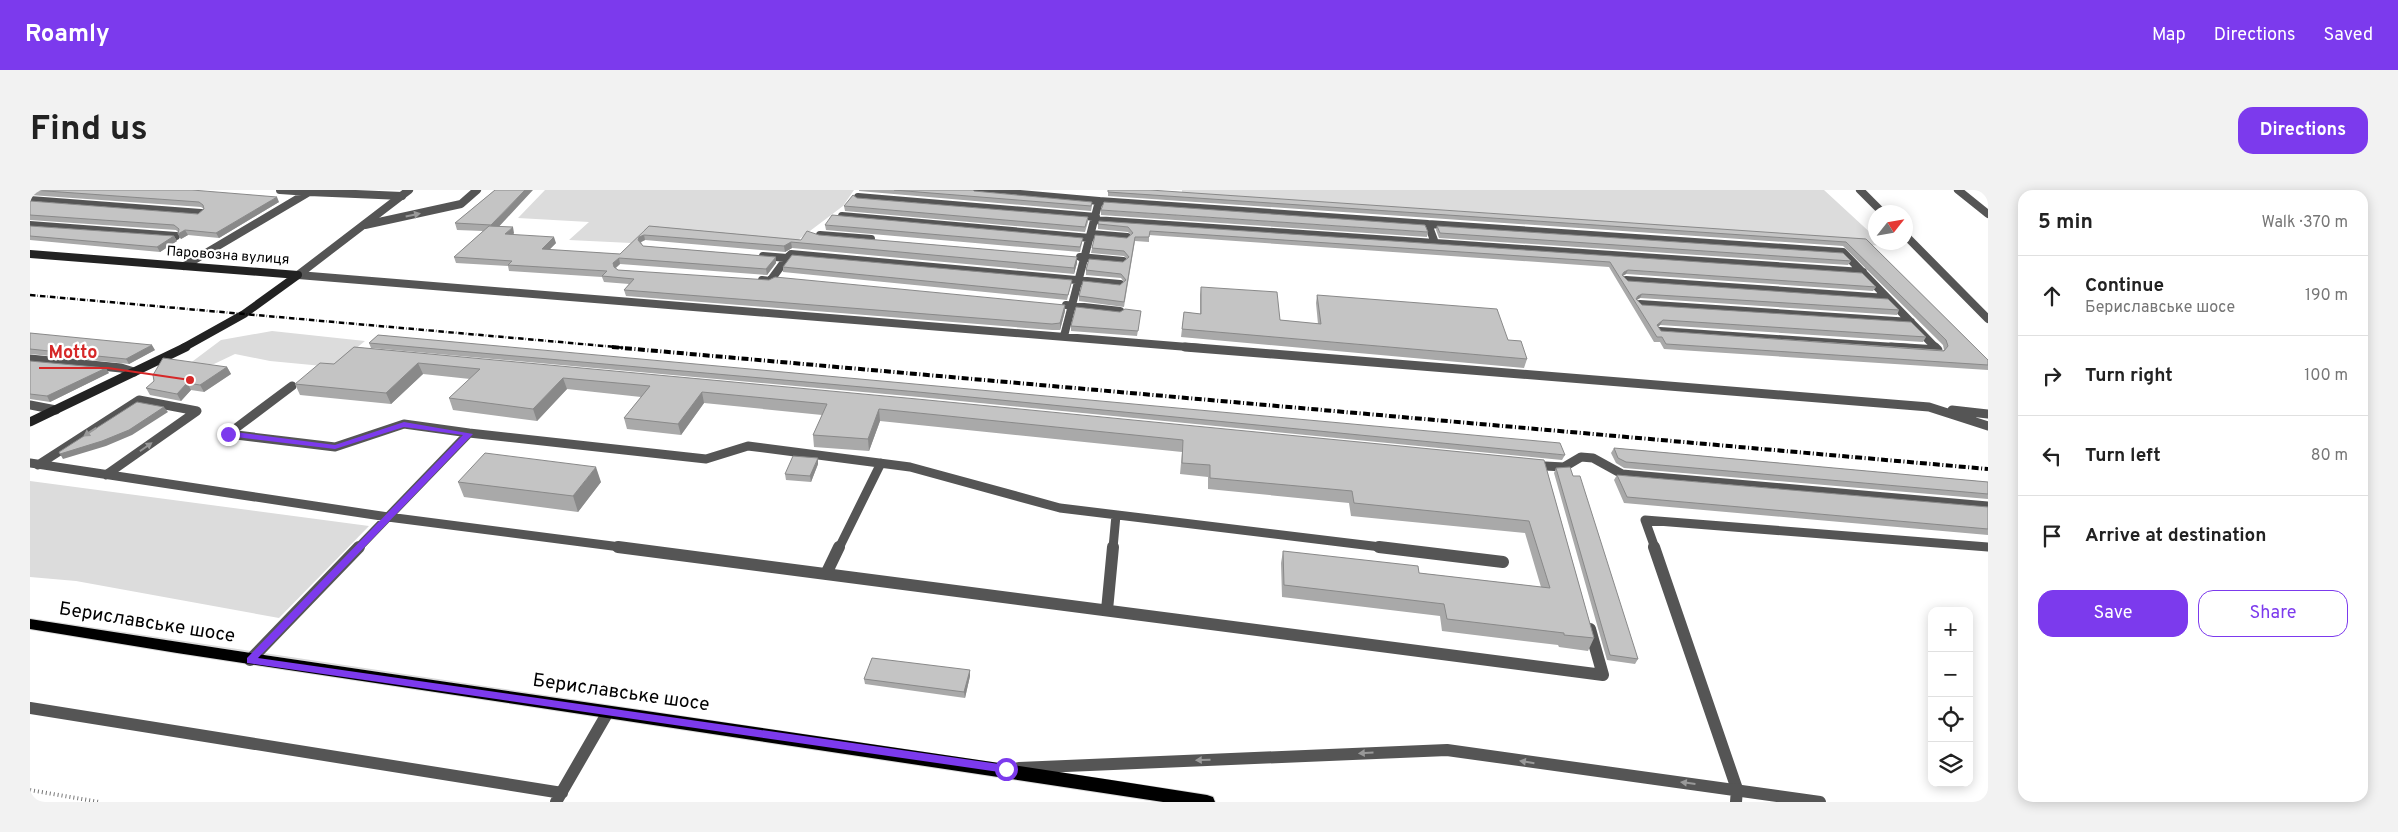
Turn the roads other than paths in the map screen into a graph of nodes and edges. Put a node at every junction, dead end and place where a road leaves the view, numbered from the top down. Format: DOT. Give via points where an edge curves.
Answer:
graph roads {
  1 [pos="280,190"];
  2 [pos="409,190"];
  3 [pos="477,190"];
  4 [pos="975,190"];
  5 [pos="1860,190"];
  6 [pos="1958,190"];
  7 [pos="309,192"];
  8 [pos="402,196"];
  9 [pos="858,197"];
  10 [pos="30,200"];
  11 [pos="1099,200"];
  12 [pos="1875,205"];
  13 [pos="201,213"];
  14 [pos="1988,214"];
  15 [pos="842,216"];
  16 [pos="1095,219"];
  17 [pos="1428,224"];
  18 [pos="30,225"];
  19 [pos="365,225"];
  20 [pos="820,235"];
  21 [pos="176,236"];
  22 [pos="1091,236"];
  23 [pos="1127,237"];
  24 [pos="879,240"];
  25 [pos="1434,243"];
  26 [pos="1913,243"];
  27 [pos="30,254"];
  28 [pos="758,256"];
  29 [pos="1075,257"];
  30 [pos="787,258"];
  31 [pos="1085,258"];
  32 [pos="1123,260"];
  33 [pos="184,266"];
  34 [pos="1863,272"];
  35 [pos="298,275"];
  36 [pos="774,277"];
  37 [pos="783,278"];
  38 [pos="752,280"];
  39 [pos="1079,280"];
  40 [pos="1626,280"];
  41 [pos="1120,284"];
  42 [pos="1887,298"];
  43 [pos="1053,304"];
  44 [pos="1640,304"];
  45 [pos="1072,306"];
  46 [pos="1120,311"];
  47 [pos="1988,319"];
  48 [pos="1911,322"];
  49 [pos="1660,331"];
  50 [pos="1064,336"];
  51 [pos="30,359"];
  52 [pos="134,372"];
  53 [pos="292,386"];
  54 [pos="30,405"];
  55 [pos="1929,407"];
  56 [pos="56,410"];
  57 [pos="1988,414"];
  58 [pos="30,422"];
  59 [pos="1988,426"];
  60 [pos="469,434"];
  61 [pos="882,463"];
  62 [pos="34,464"];
  63 [pos="1543,469"];
  64 [pos="106,475"];
  65 [pos="1988,506"];
  66 [pos="1116,515"];
  67 [pos="388,517"];
  68 [pos="1988,547"];
  69 [pos="1503,562"];
  70 [pos="826,574"];
  71 [pos="1107,610"];
  72 [pos="1587,618"];
  73 [pos="30,624"];
  74 [pos="250,660"];
  75 [pos="30,708"];
  76 [pos="608,712"];
  77 [pos="1006,769"];
  78 [pos="1736,796"];
  79 [pos="559,798"];
  80 [pos="1816,801"];
  81 [pos="1207,802"];
  1 -- 7 [label="street"];
  2 -- 8 [label="street"];
  19 -- 3 [label="street, one-way" via="461,204"];
  4 -- 11 [label="street"];
  5 -- 12 [label="street"];
  6 -- 14 [label="street"];
  7 -- 8 [label="street"];
  7 -- 33 [label="street"];
  8 -- 19 [label="street"];
  9 -- 16 [label="street"];
  10 -- 13 [label="street"];
  11 -- 16 [label="street"];
  11 -- 17 [label="street"];
  15 -- 22 [label="street"];
  16 -- 22 [label="street"];
  16 -- 25 [label="street"];
  17 -- 25 [label="street"];
  17 -- 34 [label="street" via="1843,252"];
  18 -- 21 [label="street"];
  19 -- 35 [label="street"];
  20 -- 24 [label="street"];
  22 -- 23 [label="street"];
  22 -- 31 [label="street"];
  25 -- 34 [label="street"];
  26 -- 47 [label="street"];
  27 -- 33 [label="main road, Паровозна вулиця"];
  28 -- 30 [label="street"];
  29 -- 31 [label="street"];
  30 -- 36 [label="street"];
  30 -- 39 [label="street" via="791,254"];
  31 -- 32 [label="street"];
  31 -- 39 [label="street"];
  33 -- 35 [label="main road, Паровозна вулиця"];
  34 -- 42 [label="street"];
  35 -- 50 [label="street"];
  35 -- 52 [label="main road, Паровозна вулиця" via="202,339"];
  36 -- 37 [label="street"];
  36 -- 38 [label="street" via="770,281"];
  39 -- 41 [label="street"];
  39 -- 45 [label="street"];
  40 -- 42 [label="street"];
  42 -- 48 [label="street"];
  43 -- 45 [label="street"];
  44 -- 48 [label="street"];
  45 -- 46 [label="street"];
  45 -- 50 [label="street"];
  48 -- 49 [label="street" via="1938,350"];
  50 -- 55 [label="street"];
  51 -- 52 [label="street"];
  52 -- 56 [label="main road, Паровозна вулиця"];
  53 -- 60 [label="street" via="228,434 335,447 404,424"];
  54 -- 56 [label="street"];
  55 -- 57 [label="street"];
  55 -- 59 [label="street"];
  56 -- 58 [label="main road, Паровозна вулиця"];
  60 -- 61 [label="street" via="706,459 748,446"];
  60 -- 67 [label="street"];
  61 -- 66 [label="street" via="910,467 1060,508"];
  61 -- 70 [label="street"];
  62 -- 64 [label="street"];
  64 -- 62 [label="street, one-way" via="197,410 140,400"];
  63 -- 65 [label="street" via="1564,468 1581,457 1593,458 1622,474"];
  64 -- 67 [label="street"];
  66 -- 69 [label="street"];
  66 -- 71 [label="street"];
  67 -- 70 [label="street"];
  67 -- 74 [label="street"];
  68 -- 78 [label="street" via="1645,520"];
  70 -- 71 [label="street"];
  71 -- 72 [label="street" via="1603,674"];
  73 -- 74 [label="main road, Бериславське шосе"];
  74 -- 76 [label="main road, Бериславське шосе"];
  75 -- 79 [label="street"];
  76 -- 77 [label="main road, Бериславське шосе"];
  76 -- 79 [label="street"];
  78 -- 77 [label="street, one-way" via="1447,750"];
  77 -- 81 [label="main road, Бериславське шосе"];
  78 -- 80 [label="street"];
}
